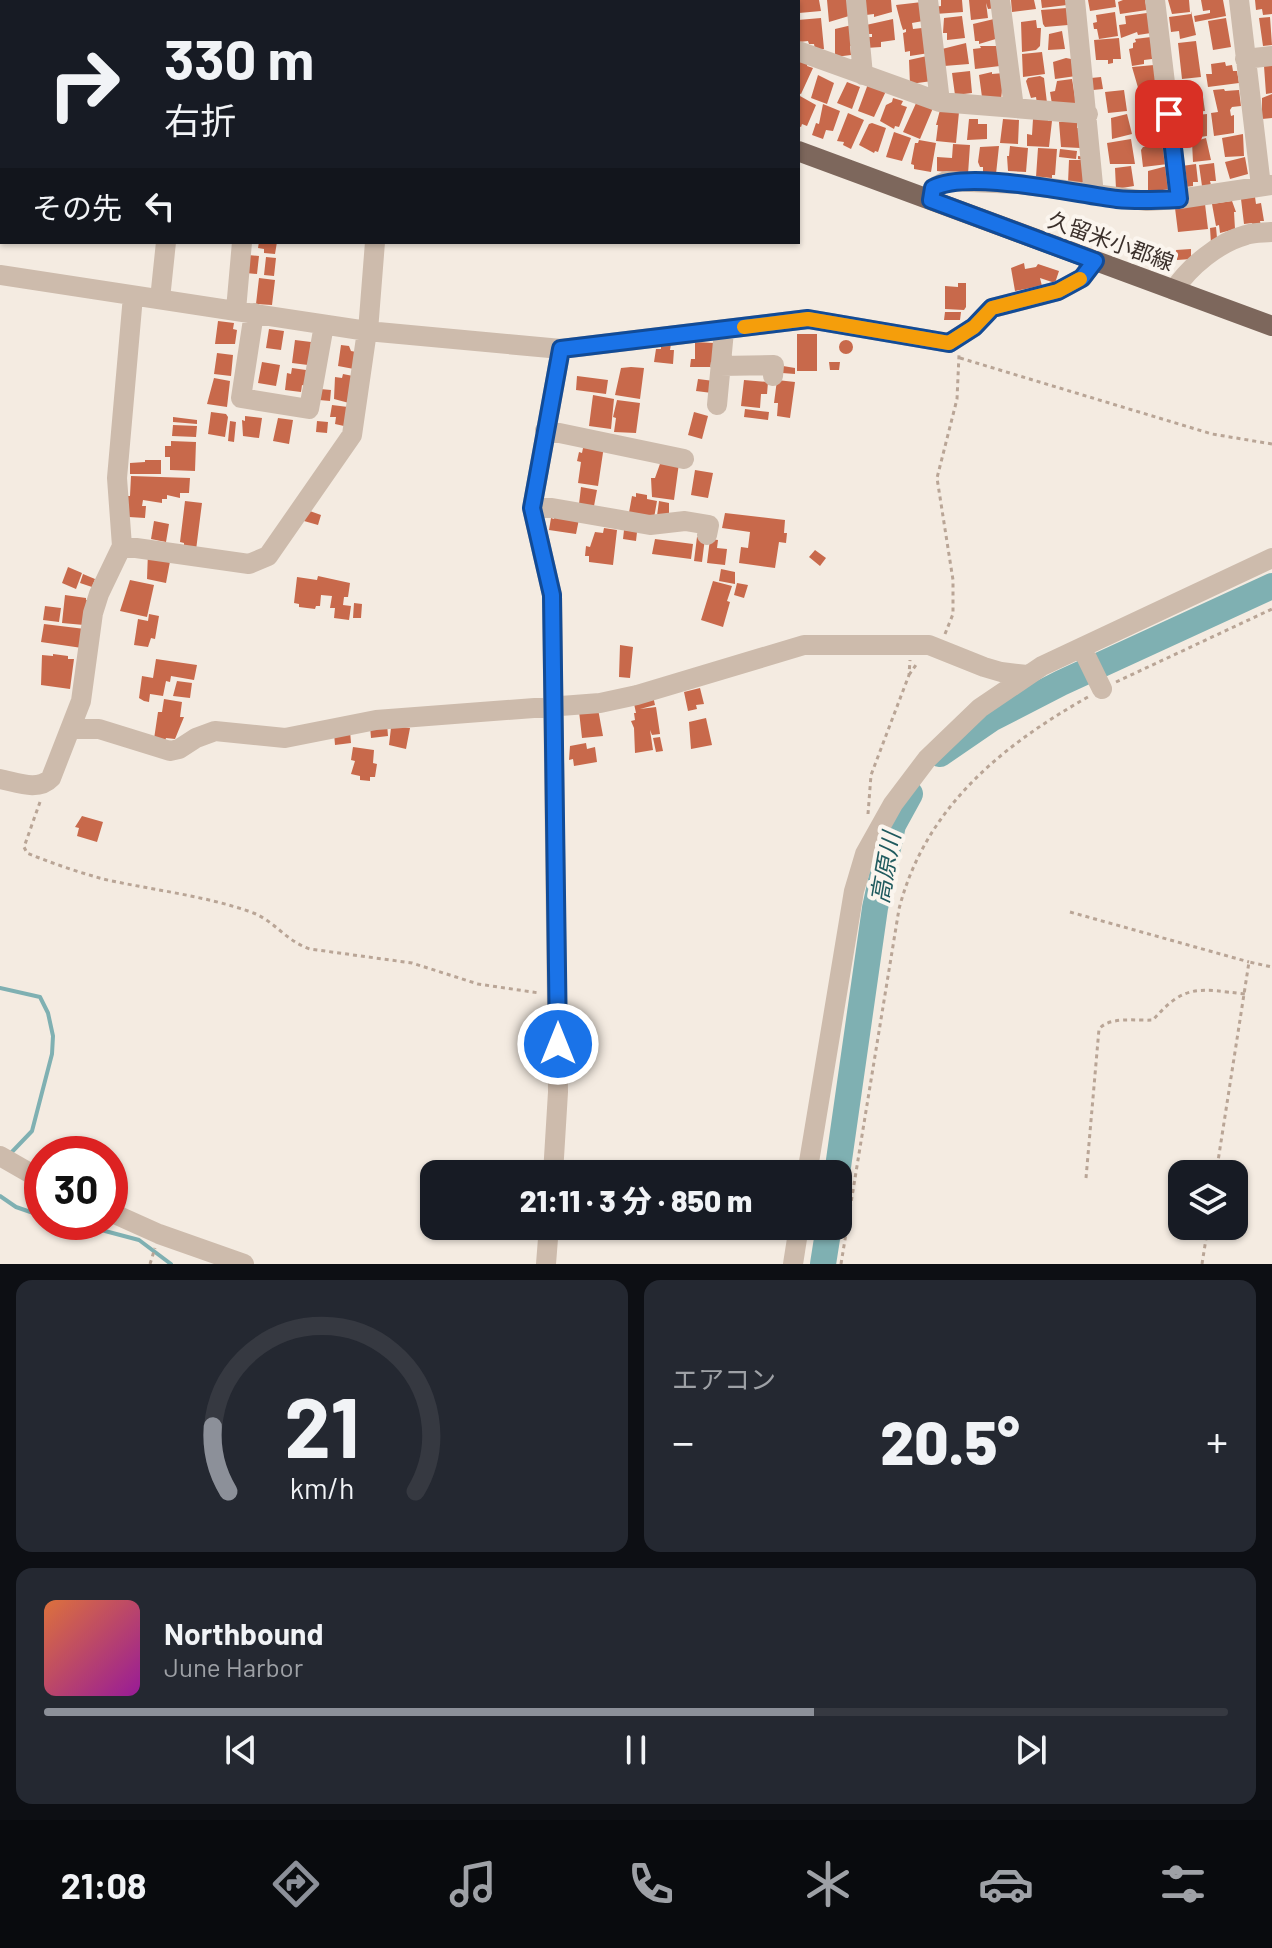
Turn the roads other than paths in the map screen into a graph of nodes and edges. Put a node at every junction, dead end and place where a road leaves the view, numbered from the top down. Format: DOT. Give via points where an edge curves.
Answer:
graph roads {
  1 [pos="856,0"];
  2 [pos="928,0"];
  3 [pos="1000,0"];
  4 [pos="1075,0"];
  5 [pos="1155,0"];
  6 [pos="1239,0"];
  7 [pos="800,52"];
  8 [pos="1272,56"];
  9 [pos="1245,59"];
  10 [pos="863,75"];
  11 [pos="940,102"];
  12 [pos="1014,108"];
  13 [pos="1088,114"];
  14 [pos="800,152"];
  15 [pos="1266,186"];
  16 [pos="1094,195"];
  17 [pos="1179,199"];
  18 [pos="931,200"];
  19 [pos="1272,232"];
  20 [pos="166,244"];
  21 [pos="242,244"];
  22 [pos="375,244"];
  23 [pos="1095,261"];
  24 [pos="0,275"];
  25 [pos="1174,290"];
  26 [pos="133,296"];
  27 [pos="160,299"];
  28 [pos="245,312"];
  29 [pos="324,325"];
  30 [pos="1272,326"];
  31 [pos="367,331"];
  32 [pos="724,331"];
  33 [pos="561,349"];
  34 [pos="720,366"];
  35 [pos="773,376"];
  36 [pos="717,405"];
  37 [pos="545,430"];
  38 [pos="684,459"];
  39 [pos="532,508"];
  40 [pos="707,535"];
  41 [pos="122,546"];
  42 [pos="1272,558"];
  43 [pos="1083,650"];
  44 [pos="1027,675"];
  45 [pos="1100,687"];
  46 [pos="554,706"];
  47 [pos="71,729"];
  48 [pos="0,779"];
  49 [pos="0,1156"];
  50 [pos="554,1160"];
  51 [pos="809,1160"];
  52 [pos="24,1170"];
  53 [pos="128,1220"];
  54 [pos="548,1240"];
  55 [pos="797,1240"];
  56 [pos="244,1264"];
  57 [pos="546,1264"];
  58 [pos="793,1264"];
  1 -- 10 [label="street"];
  2 -- 11 [label="street"];
  3 -- 12 [label="street"];
  4 -- 13 [label="street"];
  5 -- 17 [label="street"];
  6 -- 9 [label="street"];
  7 -- 10 [label="street"];
  8 -- 9 [label="street"];
  9 -- 15 [label="street"];
  10 -- 11 [label="street"];
  11 -- 12 [label="street"];
  12 -- 13 [label="street"];
  13 -- 16 [label="street"];
  14 -- 18 [label="main road, 久留米小郡線"];
  15 -- 17 [label="street"];
  16 -- 17 [label="street"];
  16 -- 18 [label="street" via="946,181 933,188"];
  18 -- 23 [label="main road, 久留米小郡線"];
  19 -- 25 [label="street" via="1245,235 1224,245 1183,275"];
  20 -- 27 [label="street"];
  21 -- 28 [label="street"];
  22 -- 31 [label="street"];
  23 -- 25 [label="main road, 久留米小郡線"];
  23 -- 32 [label="street" via="1082,278 1058,291 992,308 957,349 949,343 808,319"];
  24 -- 26 [label="street"];
  25 -- 30 [label="main road, 久留米小郡線"];
  26 -- 27 [label="street"];
  26 -- 41 [label="street" via="117,478"];
  27 -- 28 [label="street"];
  28 -- 29 [label="street"];
  28 -- 29 [label="street" via="241,398 295,407 309,409"];
  29 -- 31 [label="street"];
  31 -- 33 [label="street"];
  31 -- 41 [label="street" via="352,435 268,556 249,564"];
  32 -- 33 [label="street"];
  32 -- 34 [label="street"];
  33 -- 37 [label="street"];
  34 -- 35 [label="street" via="774,365"];
  34 -- 36 [label="street"];
  37 -- 38 [label="street"];
  37 -- 39 [label="street"];
  39 -- 40 [label="street" via="650,525 685,521 709,525"];
  39 -- 46 [label="street" via="552,595"];
  41 -- 47 [label="street" via="93,613 81,701"];
  42 -- 43 [label="street"];
  43 -- 44 [label="street"];
  43 -- 45 [label="street"];
  44 -- 46 [label="street" via="1001,672 934,647 804,645 637,695"];
  44 -- 51 [label="street" via="980,708 927,759 865,854 854,891"];
  46 -- 47 [label="street" via="376,720 285,738 215,731 170,751 110,731"];
  46 -- 50 [label="street" via="558,1092"];
  47 -- 48 [label="street" via="45,784"];
  49 -- 52 [label="street"];
  53 -- 56 [label="street"];
  54 -- 57 [label="street"];
  55 -- 58 [label="street"];
}
